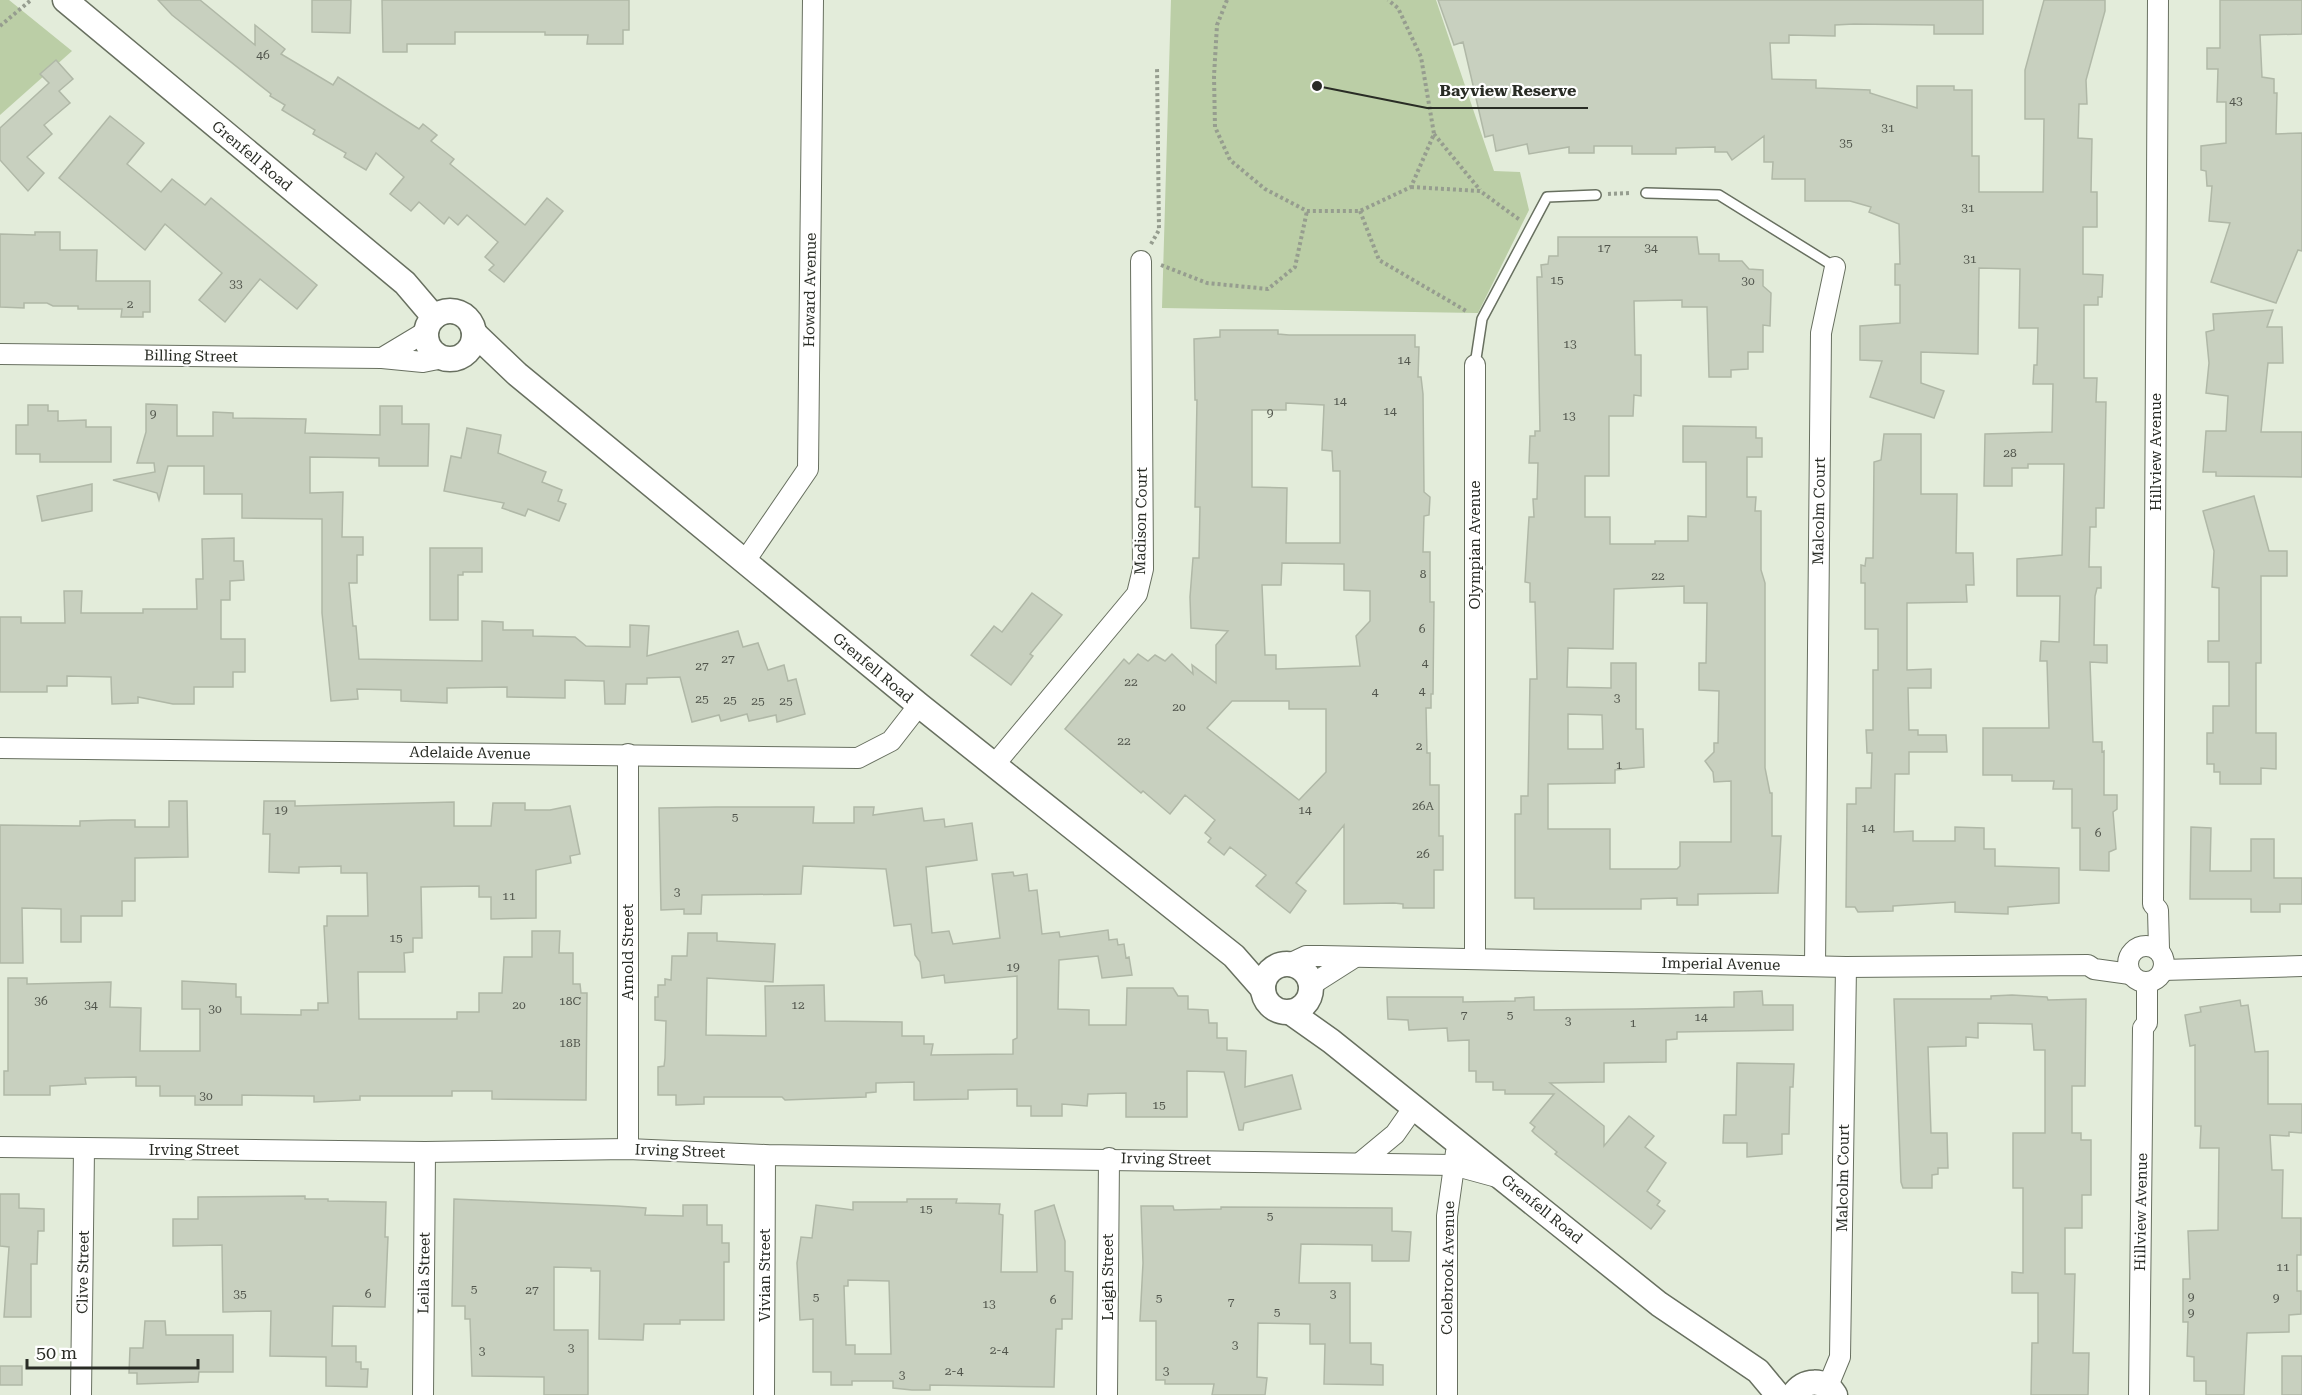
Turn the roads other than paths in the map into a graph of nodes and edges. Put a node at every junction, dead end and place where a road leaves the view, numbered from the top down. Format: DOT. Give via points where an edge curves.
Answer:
graph roads {
  1 [pos="65,0"];
  2 [pos="813,0"];
  3 [pos="2158,0"];
  4 [pos="1646,193"];
  5 [pos="1596,195"];
  6 [pos="1141,261"];
  7 [pos="1834,267"];
  8 [pos="430,324"];
  9 [pos="461,348"];
  10 [pos="0,354"];
  11 [pos="382,357"];
  12 [pos="1475,365"];
  13 [pos="745,561"];
  14 [pos="919,705"];
  15 [pos="0,748"];
  16 [pos="628,754"];
  17 [pos="995,764"];
  18 [pos="1234,956"];
  19 [pos="1355,957"];
  20 [pos="1475,958"];
  21 [pos="2146,964"];
  22 [pos="1285,965"];
  23 [pos="1815,966"];
  24 [pos="2302,966"];
  25 [pos="1846,967"];
  26 [pos="1263,989"];
  27 [pos="1310,991"];
  28 [pos="1290,1012"];
  29 [pos="1331,1041"];
  30 [pos="1414,1107"];
  31 [pos="1457,1141"];
  32 [pos="0,1147"];
  33 [pos="84,1149"];
  34 [pos="628,1149"];
  35 [pos="425,1152"];
  36 [pos="765,1155"];
  37 [pos="1109,1158"];
  38 [pos="1360,1163"];
  39 [pos="1454,1166"];
  40 [pos="1503,1178"];
  41 [pos="1758,1371"];
  42 [pos="1798,1390"];
  43 [pos="1832,1391"];
  44 [pos="81,1395"];
  45 [pos="423,1395"];
  46 [pos="764,1395"];
  47 [pos="1107,1395"];
  48 [pos="1447,1395"];
  49 [pos="1778,1395"];
  50 [pos="2139,1395"];
  1 -- 8 [label="street, Grenfell Road" via="405,283"];
  2 -- 13 [label="street, Howard Avenue" via="808,469"];
  3 -- 21 [label="street, Hillview Avenue" via="2153,904 2146,912"];
  4 -- 7 [label="lane, Malcolm Court" via="1719,195"];
  5 -- 12 [label="lane, Olympian Avenue" via="1547,197 1482,319"];
  6 -- 17 [label="street, Madison Court" via="1143,569 1137,594"];
  7 -- 23 [label="street, Malcolm Court" via="1821,333"];
  8 -- 9 [label="street" via="432,350"];
  8 -- 9 [label="street" via="448,311 463,314 473,326"];
  8 -- 11 [label="street"];
  9 -- 11 [label="street, Billing Street" via="423,362"];
  9 -- 13 [label="street, Grenfell Road" via="517,374"];
  10 -- 11 [label="street, Billing Street"];
  12 -- 20 [label="street, Olympian Avenue"];
  13 -- 14 [label="street, Grenfell Road"];
  14 -- 16 [label="street, Adelaide Avenue" via="891,741 858,758"];
  14 -- 17 [label="street, Grenfell Road"];
  15 -- 16 [label="street, Adelaide Avenue"];
  16 -- 34 [label="street, Arnold Street"];
  17 -- 18 [label="street, Grenfell Road"];
  18 -- 22 [label="street, Grenfell Road"];
  18 -- 26 [label="street, Grenfell Road"];
  19 -- 20 [label="street, Imperial Avenue"];
  19 -- 22 [label="street, Imperial Avenue" via="1306,956"];
  19 -- 27 [label="street"];
  20 -- 23 [label="street, Imperial Avenue"];
  21 -- 24 [label="street, Imperial Avenue" via="2209,960 2214,966"];
  21 -- 25 [label="street, Imperial Avenue" via="2094,969 2088,964"];
  21 -- 50 [label="street, Hillview Avenue"];
  22 -- 26 [label="street" via="1267,976"];
  22 -- 27 [label="street, Grenfell Road" via="1304,972"];
  23 -- 25 [label="street, Imperial Avenue"];
  25 -- 43 [label="street, Malcolm Court" via="1840,1357"];
  26 -- 28 [label="street, Grenfell Road" via="1269,1003"];
  27 -- 28 [label="street" via="1302,1007"];
  27 -- 29 [label="street, Grenfell Road"];
  28 -- 29 [label="street, Grenfell Road"];
  29 -- 30 [label="street, Grenfell Road"];
  30 -- 31 [label="street, Grenfell Road"];
  30 -- 38 [label="street" via="1395,1134"];
  31 -- 39 [label="street, Colebrook Avenue"];
  31 -- 40 [label="street, Grenfell Road"];
  32 -- 33 [label="street, Irving Street"];
  33 -- 35 [label="street, Irving Street"];
  33 -- 44 [label="street, Clive Street"];
  34 -- 35 [label="street, Irving Street"];
  34 -- 36 [label="street, Irving Street"];
  35 -- 45 [label="street, Leila Street"];
  36 -- 37 [label="street, Irving Street"];
  36 -- 46 [label="street, Vivian Street"];
  37 -- 38 [label="street, Irving Street"];
  37 -- 47 [label="street, Leigh Street"];
  38 -- 39 [label="street, Irving Street"];
  39 -- 40 [label="street, Irving Street"];
  39 -- 48 [label="street, Colebrook Avenue" via="1447,1216"];
  40 -- 41 [label="street, Grenfell Road" via="1659,1304"];
  41 -- 42 [label="street, Grenfell Road"];
  41 -- 49 [label="street, Grenfell Road"];
  42 -- 43 [label="street, Grenfell Road" via="1812,1382"];
}
